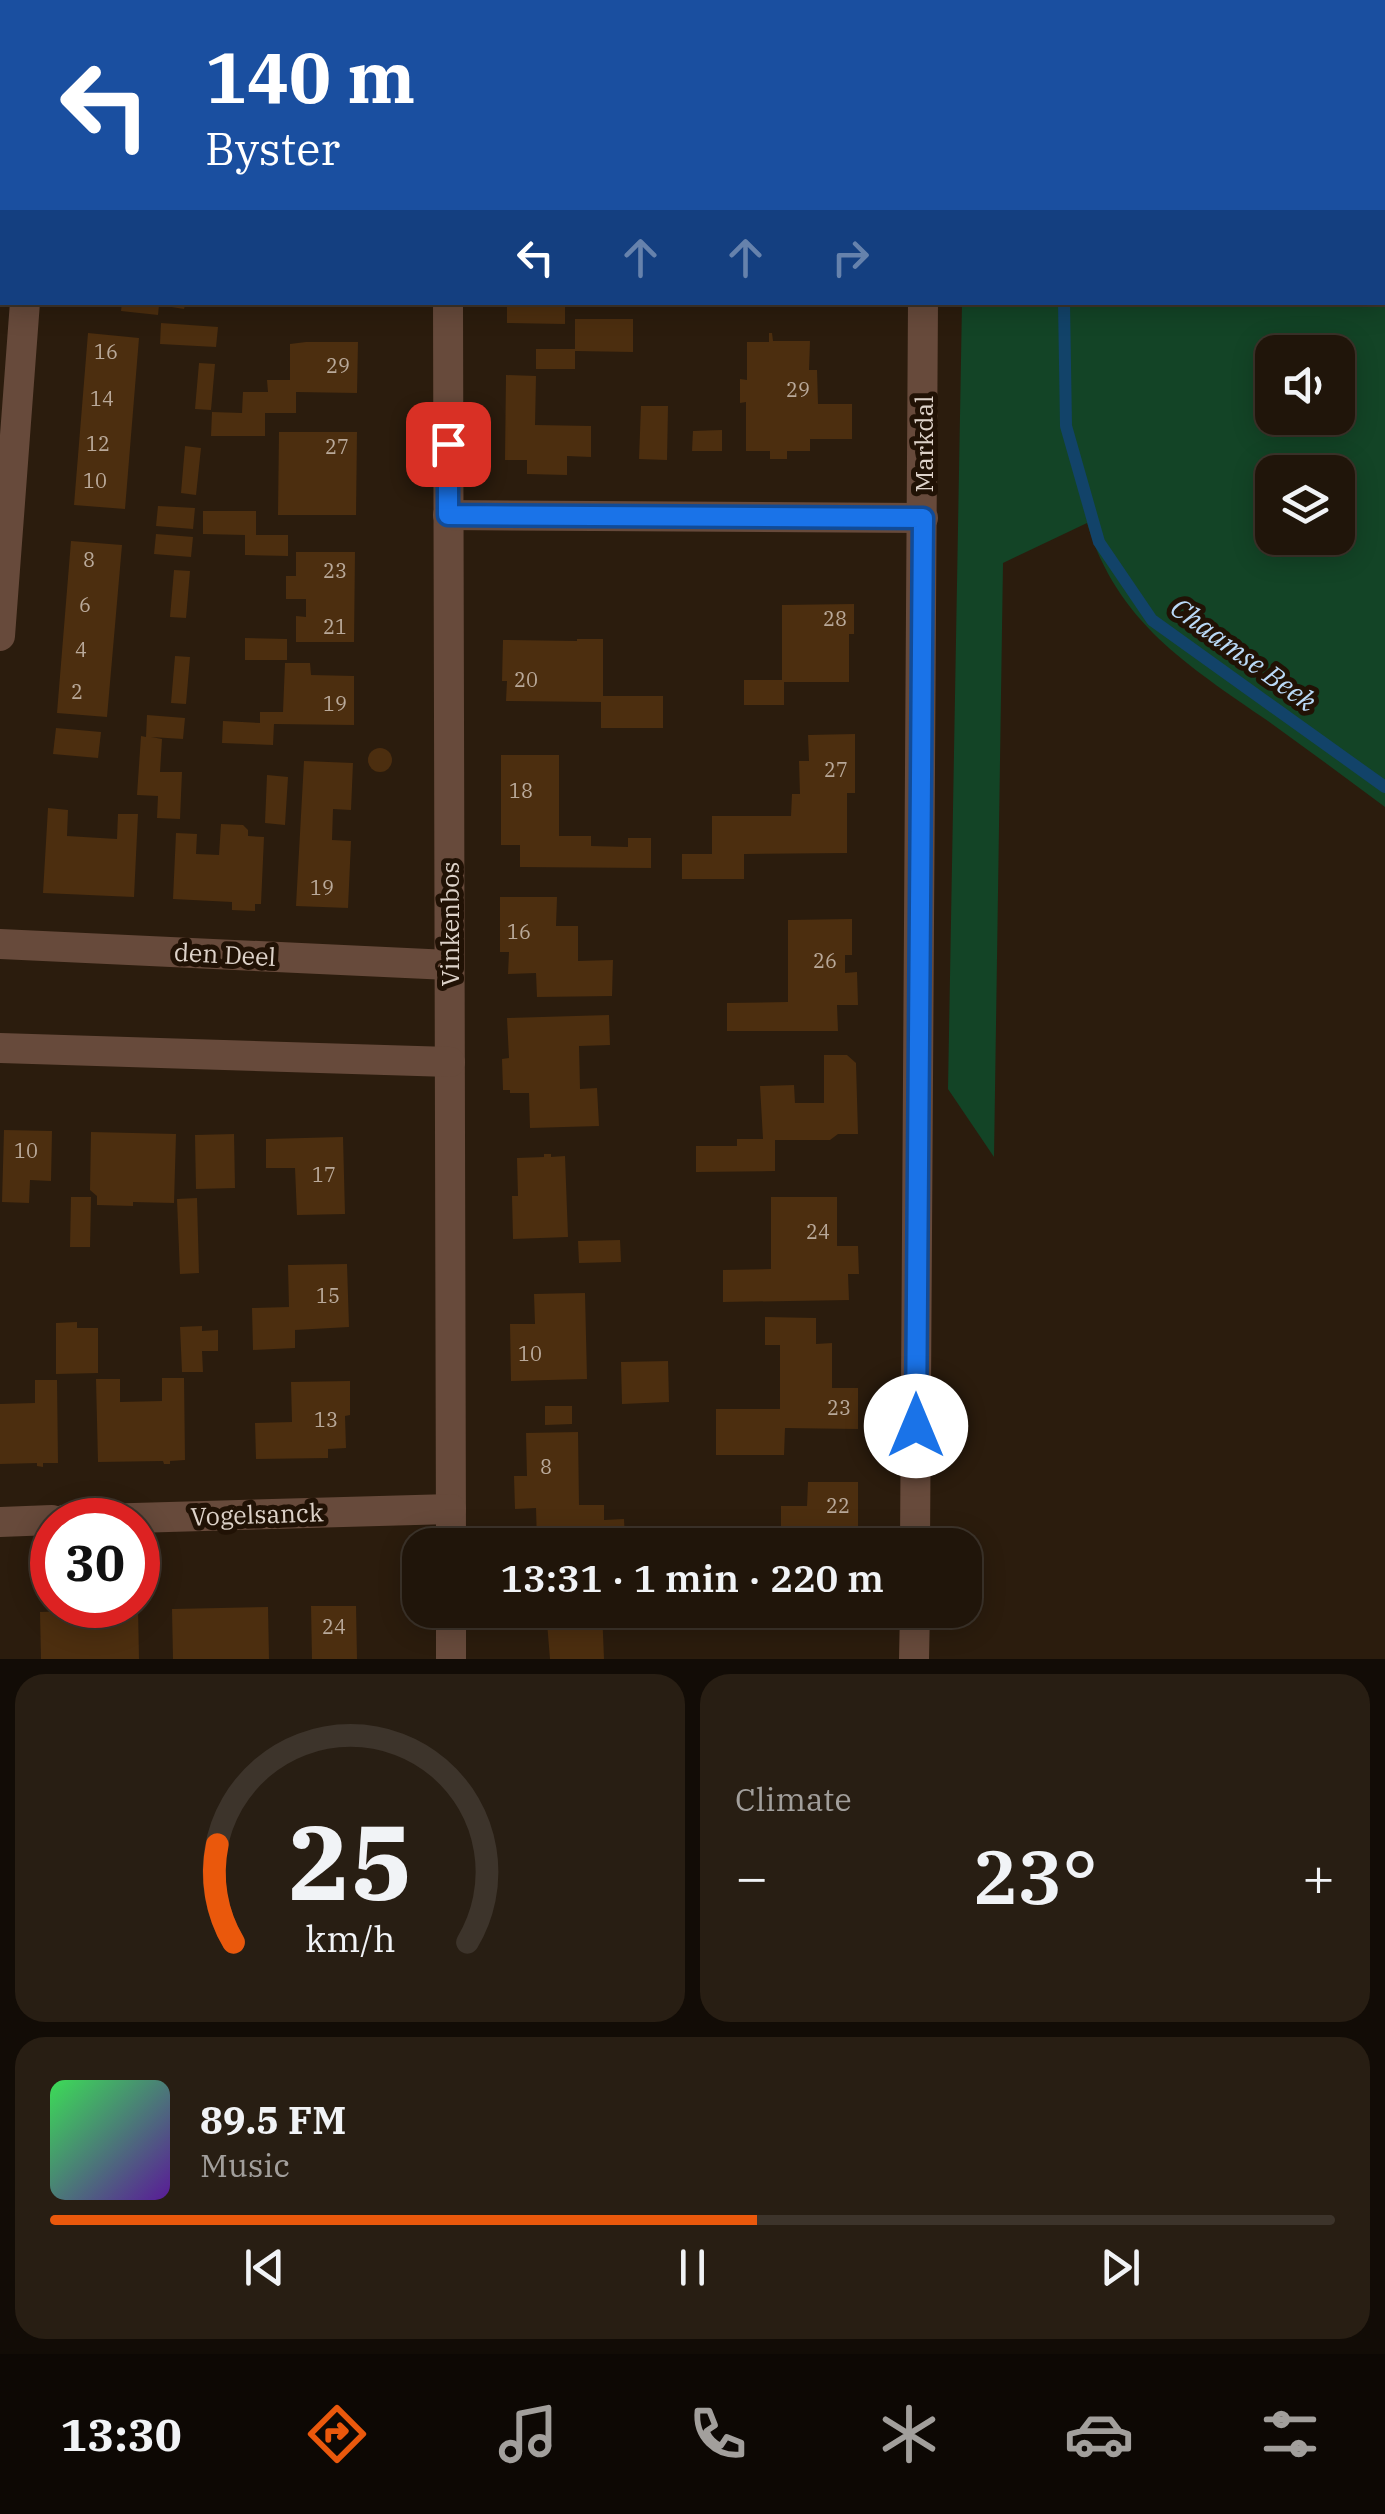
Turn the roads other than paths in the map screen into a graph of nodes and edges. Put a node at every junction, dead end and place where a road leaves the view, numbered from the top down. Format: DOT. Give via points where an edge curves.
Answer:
graph roads {
  1 [pos="25,305"];
  2 [pos="448,305"];
  3 [pos="923,305"];
  4 [pos="448,515"];
  5 [pos="923,518"];
  6 [pos="0,636"];
  7 [pos="0,944"];
  8 [pos="450,966"];
  9 [pos="0,1048"];
  10 [pos="450,1062"];
  11 [pos="451,1509"];
  12 [pos="160,1517"];
  13 [pos="30,1521"];
  14 [pos="0,1522"];
  15 [pos="451,1528"];
  16 [pos="915,1528"];
  17 [pos="451,1628"];
  18 [pos="915,1628"];
  19 [pos="452,1659"];
  20 [pos="914,1659"];
  1 -- 6 [label="street"];
  2 -- 4 [label="street, Vinkenbos"];
  3 -- 5 [label="street, Markdal"];
  4 -- 5 [label="street"];
  4 -- 8 [label="street, Vinkenbos"];
  5 -- 16 [label="street, Markdal"];
  7 -- 8 [label="street, den Deel"];
  8 -- 10 [label="street, Vinkenbos"];
  9 -- 10 [label="street"];
  10 -- 11 [label="street, Vinkenbos"];
  11 -- 12 [label="street, Vogelsanck"];
  11 -- 15 [label="street, Vinkenbos"];
  13 -- 14 [label="street"];
  17 -- 19 [label="street"];
  18 -- 20 [label="street"];
}
